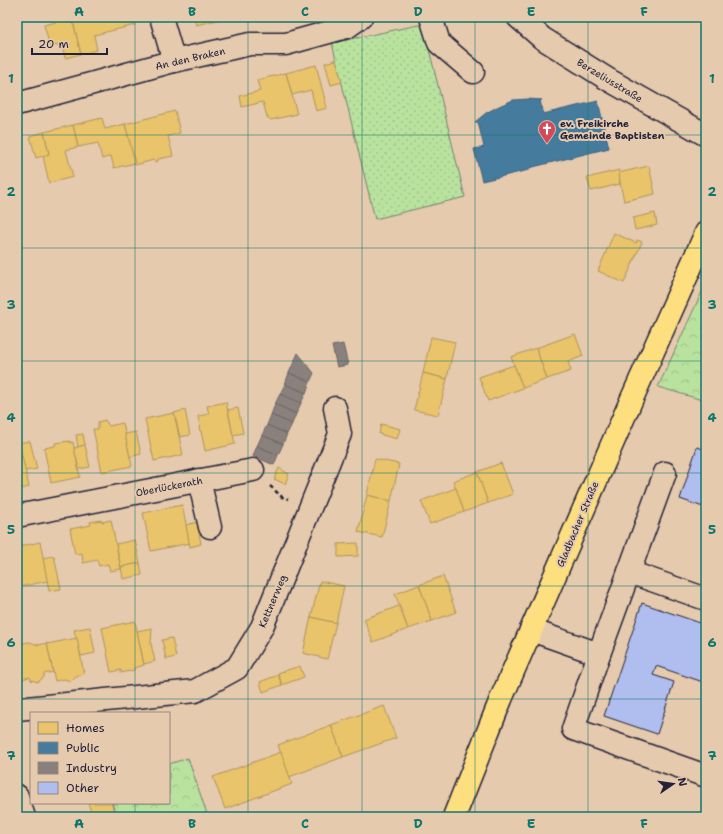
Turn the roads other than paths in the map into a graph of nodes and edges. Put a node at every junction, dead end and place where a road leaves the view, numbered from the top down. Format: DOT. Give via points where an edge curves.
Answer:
graph roads {
  1 [pos="161,17"];
  2 [pos="361,17"];
  3 [pos="431,17"];
  4 [pos="518,17"];
  5 [pos="174,61"];
  6 [pos="473,72"];
  7 [pos="17,104"];
  8 [pos="706,135"];
  9 [pos="706,233"];
  10 [pos="335,408"];
  11 [pos="253,470"];
  12 [pos="664,473"];
  13 [pos="199,480"];
  14 [pos="17,516"];
  15 [pos="210,528"];
  16 [pos="629,572"];
  17 [pos="706,599"];
  18 [pos="531,630"];
  19 [pos="599,654"];
  20 [pos="17,709"];
  21 [pos="706,776"];
  22 [pos="17,796"];
  23 [pos="24,817"];
  24 [pos="454,817"];
  1 -- 5 [label="street"];
  2 -- 5 [label="street, An den Braken" via="347,27 286,44 250,44"];
  3 -- 6 [label="street" via="438,43"];
  4 -- 8 [label="street, Berzeliusstraße" via="542,38 595,72"];
  5 -- 7 [label="street, An den Braken"];
  9 -- 18 [label="main road, Gladbacher Straße"];
  10 -- 20 [label="street, Kettnerweg" via="340,434 262,627 237,668 195,691"];
  11 -- 13 [label="street, Oberlückerath"];
  12 -- 16 [label="street"];
  13 -- 14 [label="street, Oberlückerath"];
  13 -- 15 [label="street"];
  16 -- 17 [label="street"];
  16 -- 19 [label="street"];
  18 -- 19 [label="street"];
  18 -- 24 [label="main road, Gladbacher Straße"];
  19 -- 21 [label="street" via="573,729"];
  22 -- 23 [label="street"];
}
